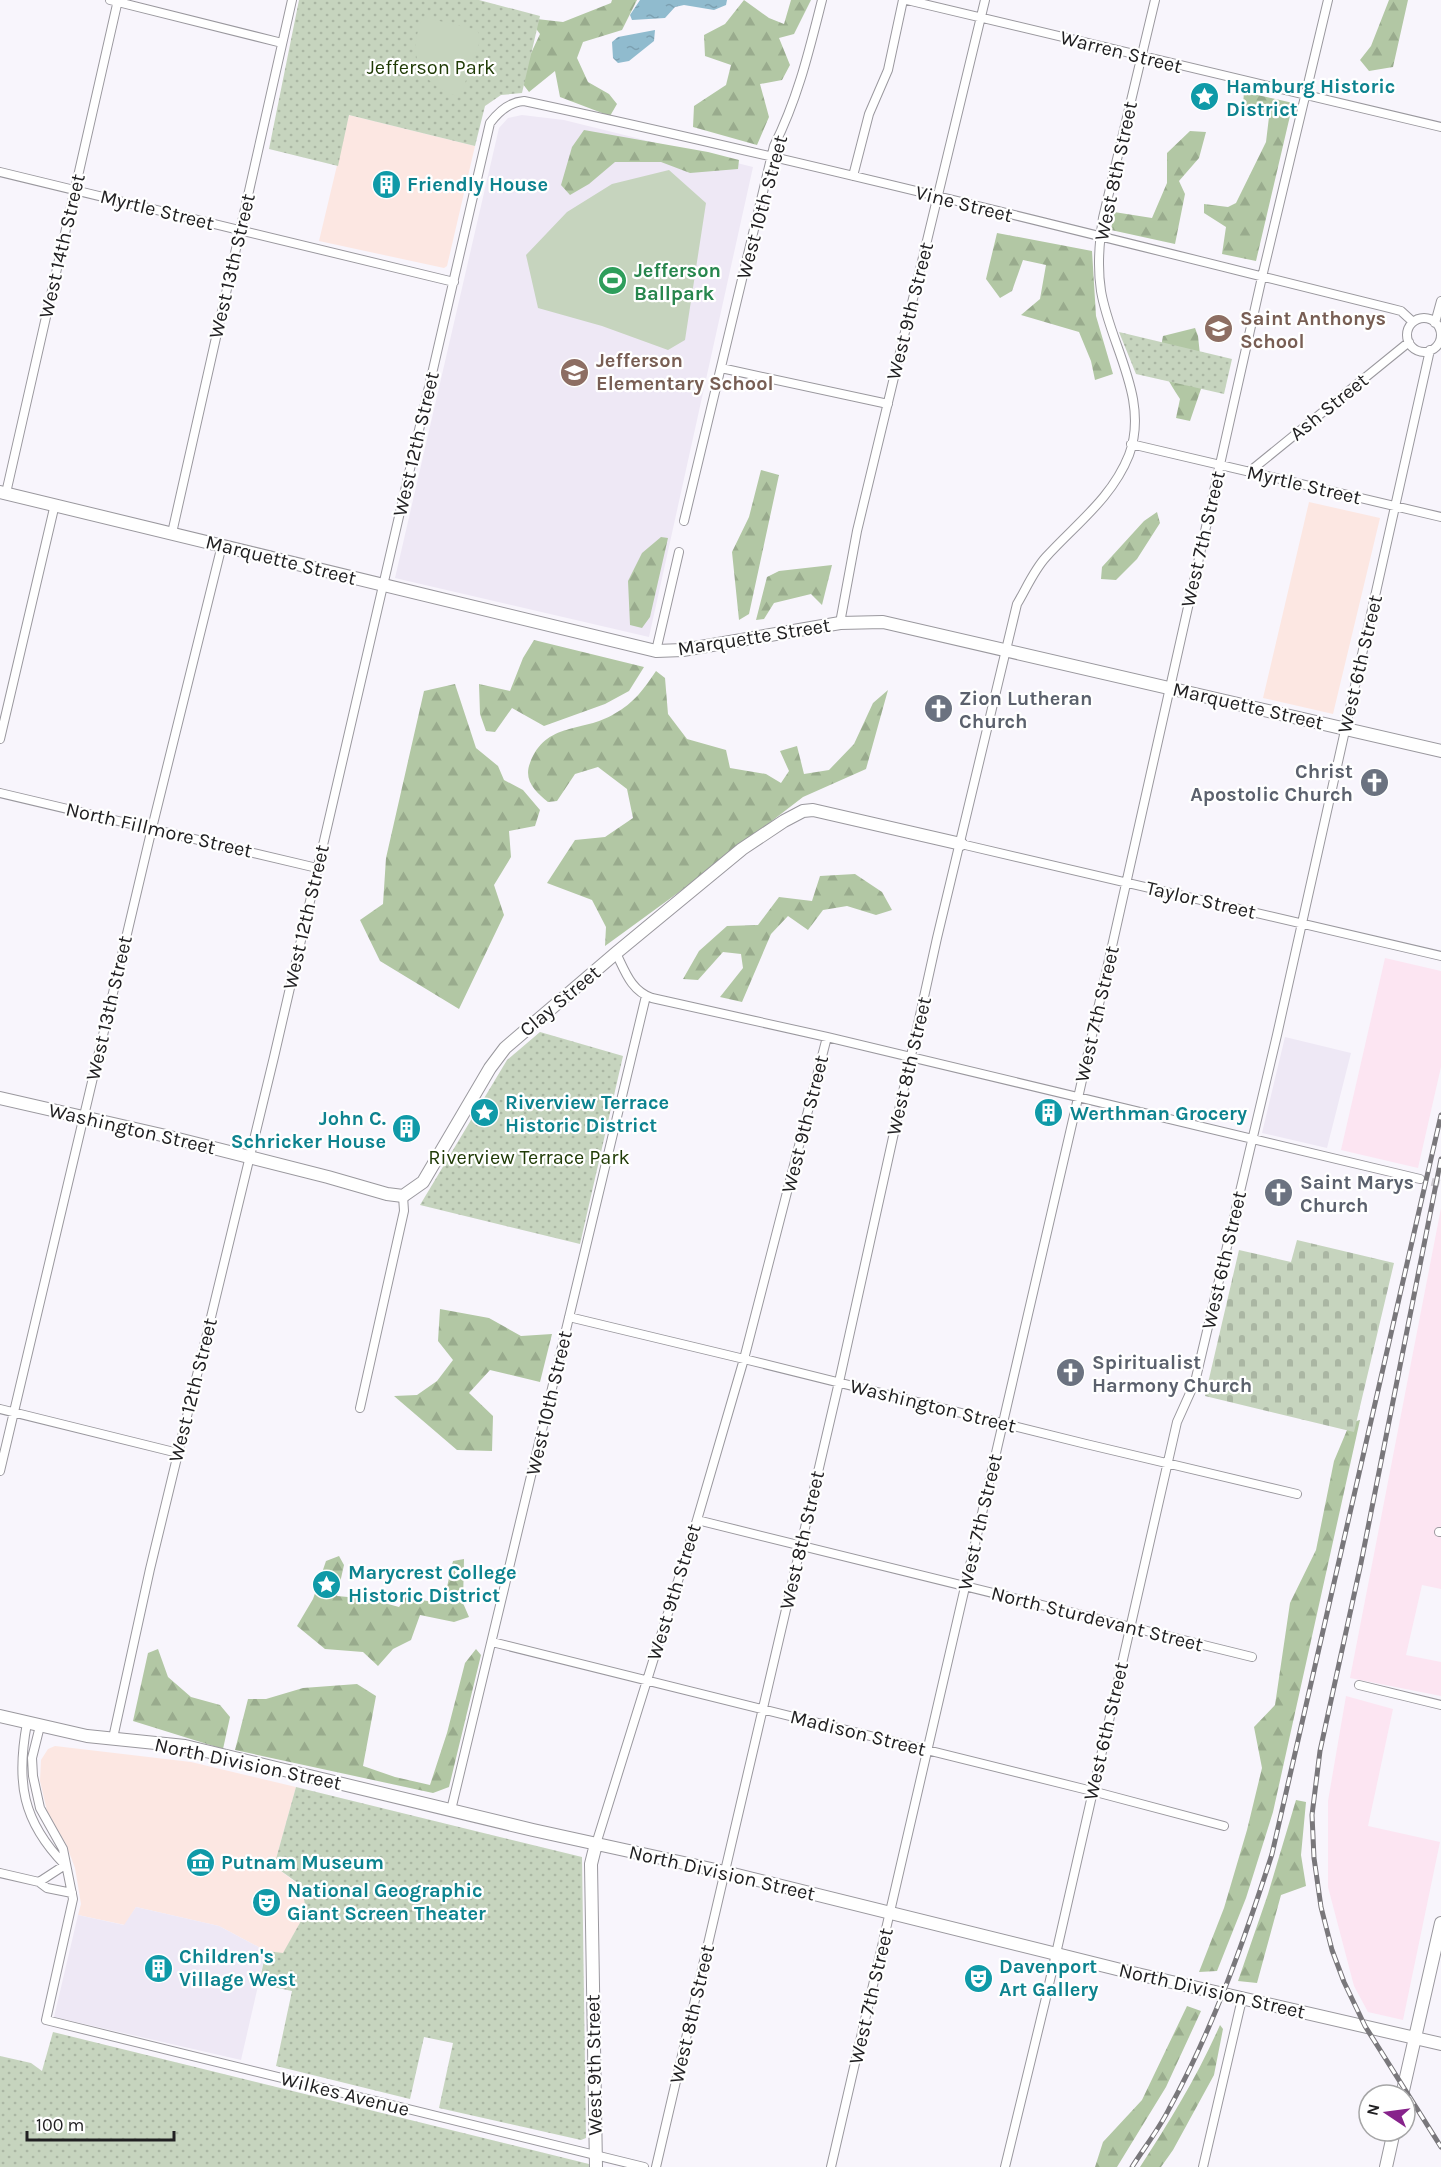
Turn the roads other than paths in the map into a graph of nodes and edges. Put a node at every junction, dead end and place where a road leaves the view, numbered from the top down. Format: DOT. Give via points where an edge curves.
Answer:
graph roads {
  1 [pos="292,0"];
  2 [pos="822,0"];
  3 [pos="905,0"];
  4 [pos="985,0"];
  5 [pos="1155,0"];
  6 [pos="1328,0"];
  7 [pos="115,1"];
  8 [pos="981,18"];
  9 [pos="282,43"];
  10 [pos="1142,57"];
  11 [pos="1306,94"];
  12 [pos="511,104"];
  13 [pos="1441,127"];
  14 [pos="771,157"];
  15 [pos="0,172"];
  16 [pos="853,176"];
  17 [pos="75,190"];
  18 [pos="938,197"];
  19 [pos="240,230"];
  20 [pos="1100,238"];
  21 [pos="1262,277"];
  22 [pos="454,282"];
  23 [pos="1441,301"];
  24 [pos="1413,322"];
  25 [pos="1435,323"];
  26 [pos="1409,342"];
  27 [pos="1430,350"];
  28 [pos="721,368"];
  29 [pos="888,404"];
  30 [pos="1131,444"];
  31 [pos="1220,465"];
  32 [pos="1249,472"];
  33 [pos="3,492"];
  34 [pos="55,504"];
  35 [pos="1396,507"];
  36 [pos="1441,517"];
  37 [pos="684,521"];
  38 [pos="172,533"];
  39 [pos="222,545"];
  40 [pos="679,552"];
  41 [pos="384,585"];
  42 [pos="840,623"];
  43 [pos="1006,650"];
  44 [pos="656,651"];
  45 [pos="1171,688"];
  46 [pos="1345,728"];
  47 [pos="0,739"];
  48 [pos="1441,751"];
  49 [pos="0,793"];
  50 [pos="152,828"];
  51 [pos="961,844"];
  52 [pos="317,868"];
  53 [pos="1127,882"];
  54 [pos="1301,923"];
  55 [pos="616,953"];
  56 [pos="1441,956"];
  57 [pos="646,996"];
  58 [pos="827,1037"];
  59 [pos="911,1057"];
  60 [pos="0,1098"];
  61 [pos="1078,1098"];
  62 [pos="83,1117"];
  63 [pos="1252,1138"];
  64 [pos="249,1157"];
  65 [pos="1420,1179"];
  66 [pos="403,1196"];
  67 [pos="569,1317"];
  68 [pos="744,1359"];
  69 [pos="839,1382"];
  70 [pos="360,1408"];
  71 [pos="0,1409"];
  72 [pos="14,1413"];
  73 [pos="1002,1424"];
  74 [pos="178,1452"];
  75 [pos="1168,1463"];
  76 [pos="0,1471"];
  77 [pos="1297,1494"];
  78 [pos="697,1520"];
  79 [pos="801,1546"];
  80 [pos="965,1586"];
  81 [pos="1130,1627"];
  82 [pos="492,1642"];
  83 [pos="1252,1657"];
  84 [pos="647,1680"];
  85 [pos="1359,1685"];
  86 [pos="1441,1705"];
  87 [pos="763,1709"];
  88 [pos="0,1716"];
  89 [pos="33,1725"];
  90 [pos="113,1738"];
  91 [pos="929,1750"];
  92 [pos="1092,1791"];
  93 [pos="452,1810"];
  94 [pos="1224,1826"];
  95 [pos="596,1844"];
  96 [pos="65,1865"];
  97 [pos="725,1872"];
  98 [pos="0,1873"];
  99 [pos="39,1882"];
  100 [pos="72,1893"];
  101 [pos="890,1913"];
  102 [pos="1441,1923"];
  103 [pos="1055,1954"];
  104 [pos="1242,1999"];
  105 [pos="1415,2038"];
  106 [pos="1441,2044"];
  107 [pos="1405,2083"];
  108 [pos="1391,2143"];
  109 [pos="596,2161"];
  110 [pos="644,2167"];
  111 [pos="656,2167"];
  112 [pos="831,2167"];
  113 [pos="1005,2167"];
  114 [pos="1203,2167"];
  115 [pos="1386,2167"];
  1 -- 9 [label="street, West 13th Street"];
  2 -- 14 [label="street, West 10th Street" via="800,84"];
  3 -- 8 [label="street, Warren Street"];
  3 -- 16 [label="street" via="888,70 868,114"];
  4 -- 8 [label="street, West 9th Street"];
  5 -- 10 [label="street, West 8th Street"];
  6 -- 11 [label="street, West 7th Street"];
  7 -- 9 [label="street"];
  7 -- 17 [label="street, West 14th Street"];
  8 -- 10 [label="street, Warren Street"];
  8 -- 18 [label="street, West 9th Street"];
  9 -- 19 [label="street, West 13th Street"];
  10 -- 11 [label="street, Warren Street"];
  10 -- 20 [label="street, West 8th Street"];
  11 -- 13 [label="street, Warren Street"];
  11 -- 21 [label="street, West 7th Street"];
  12 -- 14 [label="street, Vine Street" via="524,101"];
  12 -- 22 [label="street, West 12th Street" via="490,123"];
  14 -- 16 [label="street, Vine Street"];
  14 -- 28 [label="street, West 10th Street"];
  15 -- 17 [label="street, Myrtle Street"];
  16 -- 18 [label="street, Vine Street"];
  17 -- 19 [label="street, Myrtle Street"];
  17 -- 33 [label="street, West 14th Street"];
  18 -- 20 [label="street, Vine Street"];
  18 -- 29 [label="street, West 9th Street"];
  19 -- 22 [label="street, Myrtle Street"];
  19 -- 38 [label="street, West 13th Street"];
  20 -- 21 [label="street, Vine Street"];
  20 -- 30 [label="street, West 8th Street" via="1102,293 1134,399"];
  21 -- 24 [label="street, Vine Street" via="1401,311"];
  21 -- 31 [label="street, West 7th Street"];
  22 -- 41 [label="street, West 12th Street"];
  23 -- 25 [label="street"];
  24 -- 25 [label="street" via="1423,318"];
  24 -- 26 [label="street" via="1408,331"];
  25 -- 27 [label="street" via="1441,335"];
  26 -- 27 [label="street" via="1417,350"];
  26 -- 32 [label="street, Ash Street"];
  27 -- 35 [label="street, West 6th Street"];
  28 -- 29 [label="street"];
  28 -- 37 [label="street, West 10th Street"];
  29 -- 42 [label="street, West 9th Street" via="857,531"];
  30 -- 31 [label="street, Myrtle Street"];
  30 -- 43 [label="street, West 8th Street" via="1118,479 1102,501 1044,559 1017,604"];
  31 -- 32 [label="street, Myrtle Street"];
  31 -- 45 [label="street, West 7th Street"];
  32 -- 35 [label="street, Myrtle Street"];
  33 -- 34 [label="street, Marquette Street"];
  34 -- 38 [label="street, Marquette Street"];
  34 -- 47 [label="street"];
  35 -- 36 [label="street, Myrtle Street"];
  35 -- 46 [label="street, West 6th Street"];
  38 -- 39 [label="street, Marquette Street"];
  39 -- 41 [label="street, Marquette Street"];
  39 -- 50 [label="street, West 13th Street"];
  40 -- 44 [label="street"];
  41 -- 44 [label="street, Marquette Street"];
  41 -- 52 [label="street, West 12th Street"];
  42 -- 43 [label="street, Marquette Street" via="883,622"];
  42 -- 44 [label="street, Marquette Street" via="683,650"];
  43 -- 45 [label="street, Marquette Street"];
  43 -- 51 [label="street, West 8th Street"];
  45 -- 46 [label="street, Marquette Street"];
  45 -- 53 [label="street, West 7th Street"];
  46 -- 48 [label="street, Marquette Street"];
  46 -- 54 [label="street, West 6th Street"];
  49 -- 50 [label="street, North Fillmore Street"];
  50 -- 52 [label="street, North Fillmore Street"];
  50 -- 62 [label="street, West 13th Street"];
  51 -- 53 [label="street, Taylor Street"];
  51 -- 55 [label="street, Clay Street" via="813,810 803,811 742,849"];
  51 -- 59 [label="street, West 8th Street"];
  52 -- 64 [label="street, West 12th Street"];
  53 -- 54 [label="street, Taylor Street"];
  53 -- 61 [label="street, West 7th Street"];
  54 -- 56 [label="street, Taylor Street"];
  54 -- 63 [label="street, West 6th Street"];
  55 -- 57 [label="street" via="633,987"];
  55 -- 66 [label="street, Clay Street" via="505,1048 423,1182"];
  57 -- 58 [label="street"];
  57 -- 67 [label="street, West 10th Street"];
  58 -- 59 [label="street"];
  58 -- 68 [label="street, West 9th Street"];
  59 -- 61 [label="street"];
  59 -- 69 [label="street, West 8th Street"];
  60 -- 62 [label="street, Washington Street"];
  61 -- 63 [label="street"];
  61 -- 73 [label="street, West 7th Street"];
  62 -- 64 [label="street, Washington Street"];
  62 -- 72 [label="street, West 13th Street"];
  63 -- 65 [label="street"];
  63 -- 75 [label="street, West 6th Street" via="1195,1382 1177,1422"];
  64 -- 66 [label="street, Washington Street"];
  64 -- 74 [label="street, West 12th Street"];
  66 -- 70 [label="street" via="404,1211"];
  67 -- 68 [label="street, Washington Street"];
  67 -- 82 [label="street, West 10th Street"];
  68 -- 69 [label="street, Washington Street"];
  68 -- 78 [label="street, West 9th Street"];
  69 -- 73 [label="street, Washington Street"];
  69 -- 79 [label="street, West 8th Street"];
  71 -- 72 [label="street"];
  72 -- 74 [label="street"];
  72 -- 76 [label="street, West 13th Street"];
  73 -- 75 [label="street, Washington Street"];
  73 -- 80 [label="street, West 7th Street"];
  74 -- 90 [label="street, West 12th Street"];
  75 -- 77 [label="street, Washington Street"];
  75 -- 81 [label="street, West 6th Street"];
  78 -- 79 [label="street, North Sturdevant Street"];
  78 -- 84 [label="street, West 9th Street"];
  79 -- 80 [label="street, North Sturdevant Street"];
  79 -- 87 [label="street, West 8th Street"];
  80 -- 81 [label="street, North Sturdevant Street"];
  80 -- 91 [label="street, West 7th Street"];
  81 -- 83 [label="street, North Sturdevant Street"];
  81 -- 92 [label="street, West 6th Street"];
  82 -- 84 [label="street, Madison Street"];
  82 -- 93 [label="street, West 10th Street"];
  84 -- 87 [label="street, Madison Street"];
  84 -- 95 [label="street, West 9th Street"];
  85 -- 86 [label="street"];
  87 -- 91 [label="street, Madison Street"];
  87 -- 97 [label="street, West 8th Street"];
  88 -- 89 [label="street, North Division Street"];
  89 -- 90 [label="street, North Division Street"];
  89 -- 96 [label="street" via="33,1776 40,1808 63,1849"];
  90 -- 93 [label="street, North Division Street" via="185,1746"];
  91 -- 92 [label="street, Madison Street"];
  91 -- 101 [label="street, West 7th Street"];
  92 -- 94 [label="street, Madison Street"];
  92 -- 103 [label="street, West 6th Street"];
  93 -- 95 [label="street, North Division Street"];
  95 -- 97 [label="street, North Division Street"];
  95 -- 109 [label="street, West 9th Street" via="591,1864"];
  96 -- 99 [label="street"];
  96 -- 100 [label="street"];
  97 -- 101 [label="street, North Division Street"];
  97 -- 111 [label="street, West 8th Street"];
  98 -- 99 [label="street"];
  99 -- 100 [label="street" via="47,1888"];
  100 -- 109 [label="street, Wilkes Avenue" via="46,2020"];
  101 -- 103 [label="street, North Division Street"];
  101 -- 112 [label="street, West 7th Street"];
  102 -- 105 [label="street"];
  103 -- 104 [label="street, North Division Street"];
  103 -- 113 [label="street, West 6th Street"];
  104 -- 105 [label="street, North Division Street"];
  104 -- 114 [label="street"];
  105 -- 106 [label="street, North Division Street"];
  105 -- 107 [label="street"];
  108 -- 115 [label="street"];
  109 -- 110 [label="street, Wilkes Avenue"];
}
